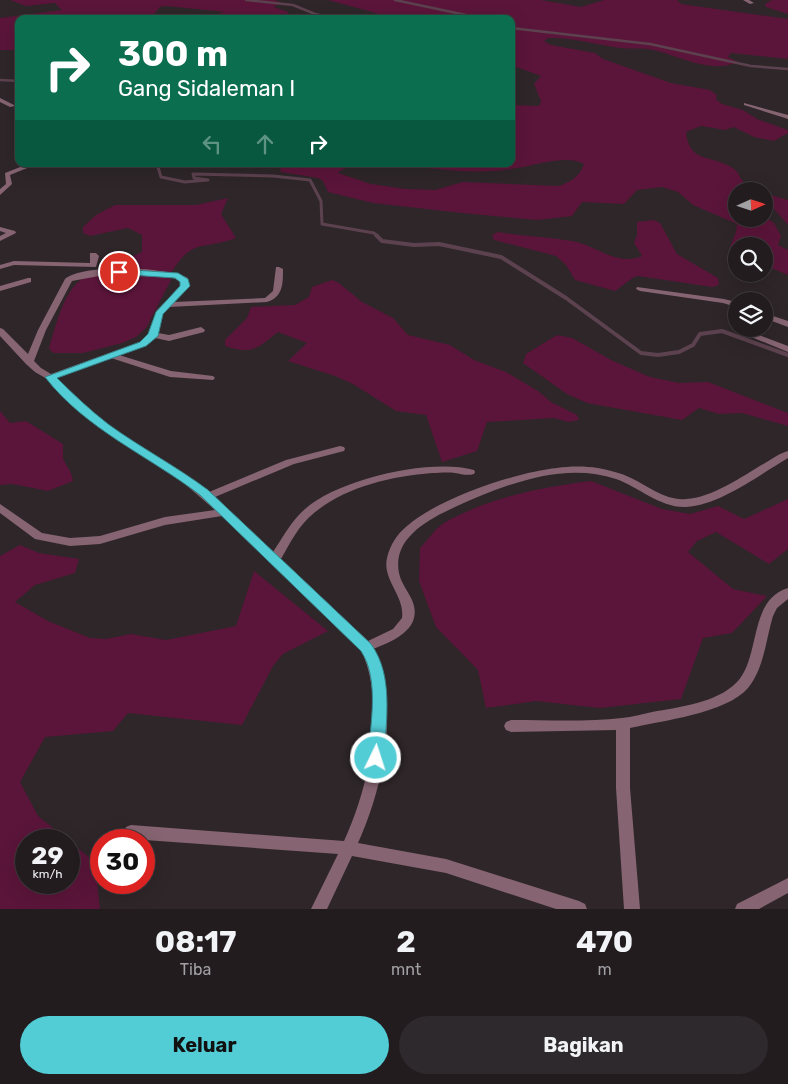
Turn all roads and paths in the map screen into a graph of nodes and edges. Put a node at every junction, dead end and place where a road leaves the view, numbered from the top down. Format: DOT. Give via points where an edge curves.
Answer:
graph roads {
  1 [pos="745,0"];
  2 [pos="752,3"];
  3 [pos="0,100"];
  4 [pos="746,104"];
  5 [pos="12,106"];
  6 [pos="788,117"];
  7 [pos="23,167"];
  8 [pos="0,193"];
  9 [pos="0,229"];
  10 [pos="0,239"];
  11 [pos="93,255"];
  12 [pos="0,267"];
  13 [pos="279,268"];
  14 [pos="91,269"];
  15 [pos="28,280"];
  16 [pos="640,289"];
  17 [pos="0,290"];
  18 [pos="728,302"];
  19 [pos="165,305"];
  20 [pos="773,318"];
  21 [pos="788,324"];
  22 [pos="201,330"];
  23 [pos="0,331"];
  24 [pos="153,336"];
  25 [pos="756,337"];
  26 [pos="788,349"];
  27 [pos="108,355"];
  28 [pos="29,362"];
  29 [pos="50,377"];
  30 [pos="210,378"];
  31 [pos="340,449"];
  32 [pos="788,454"];
  33 [pos="470,472"];
  34 [pos="208,496"];
  35 [pos="0,508"];
  36 [pos="224,512"];
  37 [pos="274,559"];
  38 [pos="788,592"];
  39 [pos="366,648"];
  40 [pos="623,724"];
  41 [pos="511,726"];
  42 [pos="155,834"];
  43 [pos="348,848"];
  44 [pos="788,885"];
  45 [pos="319,909"];
  46 [pos="579,909"];
  47 [pos="632,909"];
  48 [pos="744,909"];
  1 -- 2 [label="street"];
  3 -- 5 [label="street"];
  4 -- 6 [label="street"];
  7 -- 8 [label="street" via="7,174 9,184"];
  9 -- 10 [label="street" via="15,234"];
  11 -- 14 [label="street"];
  12 -- 14 [label="street" via="14,262"];
  13 -- 19 [label="street" via="278,291 267,300"];
  14 -- 19 [label="street" via="178,276 185,280 185,286"];
  14 -- 28 [label="street" via="65,283"];
  15 -- 17 [label="street"];
  16 -- 18 [label="street"];
  19 -- 24 [label="street"];
  20 -- 21 [label="street"];
  22 -- 24 [label="street" via="169,338"];
  23 -- 28 [label="street"];
  24 -- 27 [label="street" via="137,346"];
  25 -- 26 [label="street"];
  27 -- 29 [label="street"];
  27 -- 30 [label="street" via="170,374"];
  28 -- 29 [label="street"];
  29 -- 34 [label="street" via="106,428"];
  31 -- 34 [label="street" via="290,462"];
  32 -- 39 [label="street" via="694,502 675,502 610,474 577,470 538,474 452,504 415,524 399,541 394,551 393,573 409,608 409,617 398,633"];
  33 -- 37 [label="street" via="452,468 397,475 349,489 310,510"];
  34 -- 36 [label="street"];
  35 -- 36 [label="street" via="39,536 70,542 100,540 165,521"];
  36 -- 37 [label="street"];
  37 -- 39 [label="street"];
  38 -- 40 [label="street" via="772,605 752,668 738,690 664,717"];
  39 -- 43 [label="street" via="372,656 378,681 376,758"];
  40 -- 41 [label="street"];
  40 -- 47 [label="street" via="623,788"];
  42 -- 43 [label="street"];
  43 -- 45 [label="street"];
  43 -- 46 [label="street" via="446,866"];
  44 -- 48 [label="street"];
}
